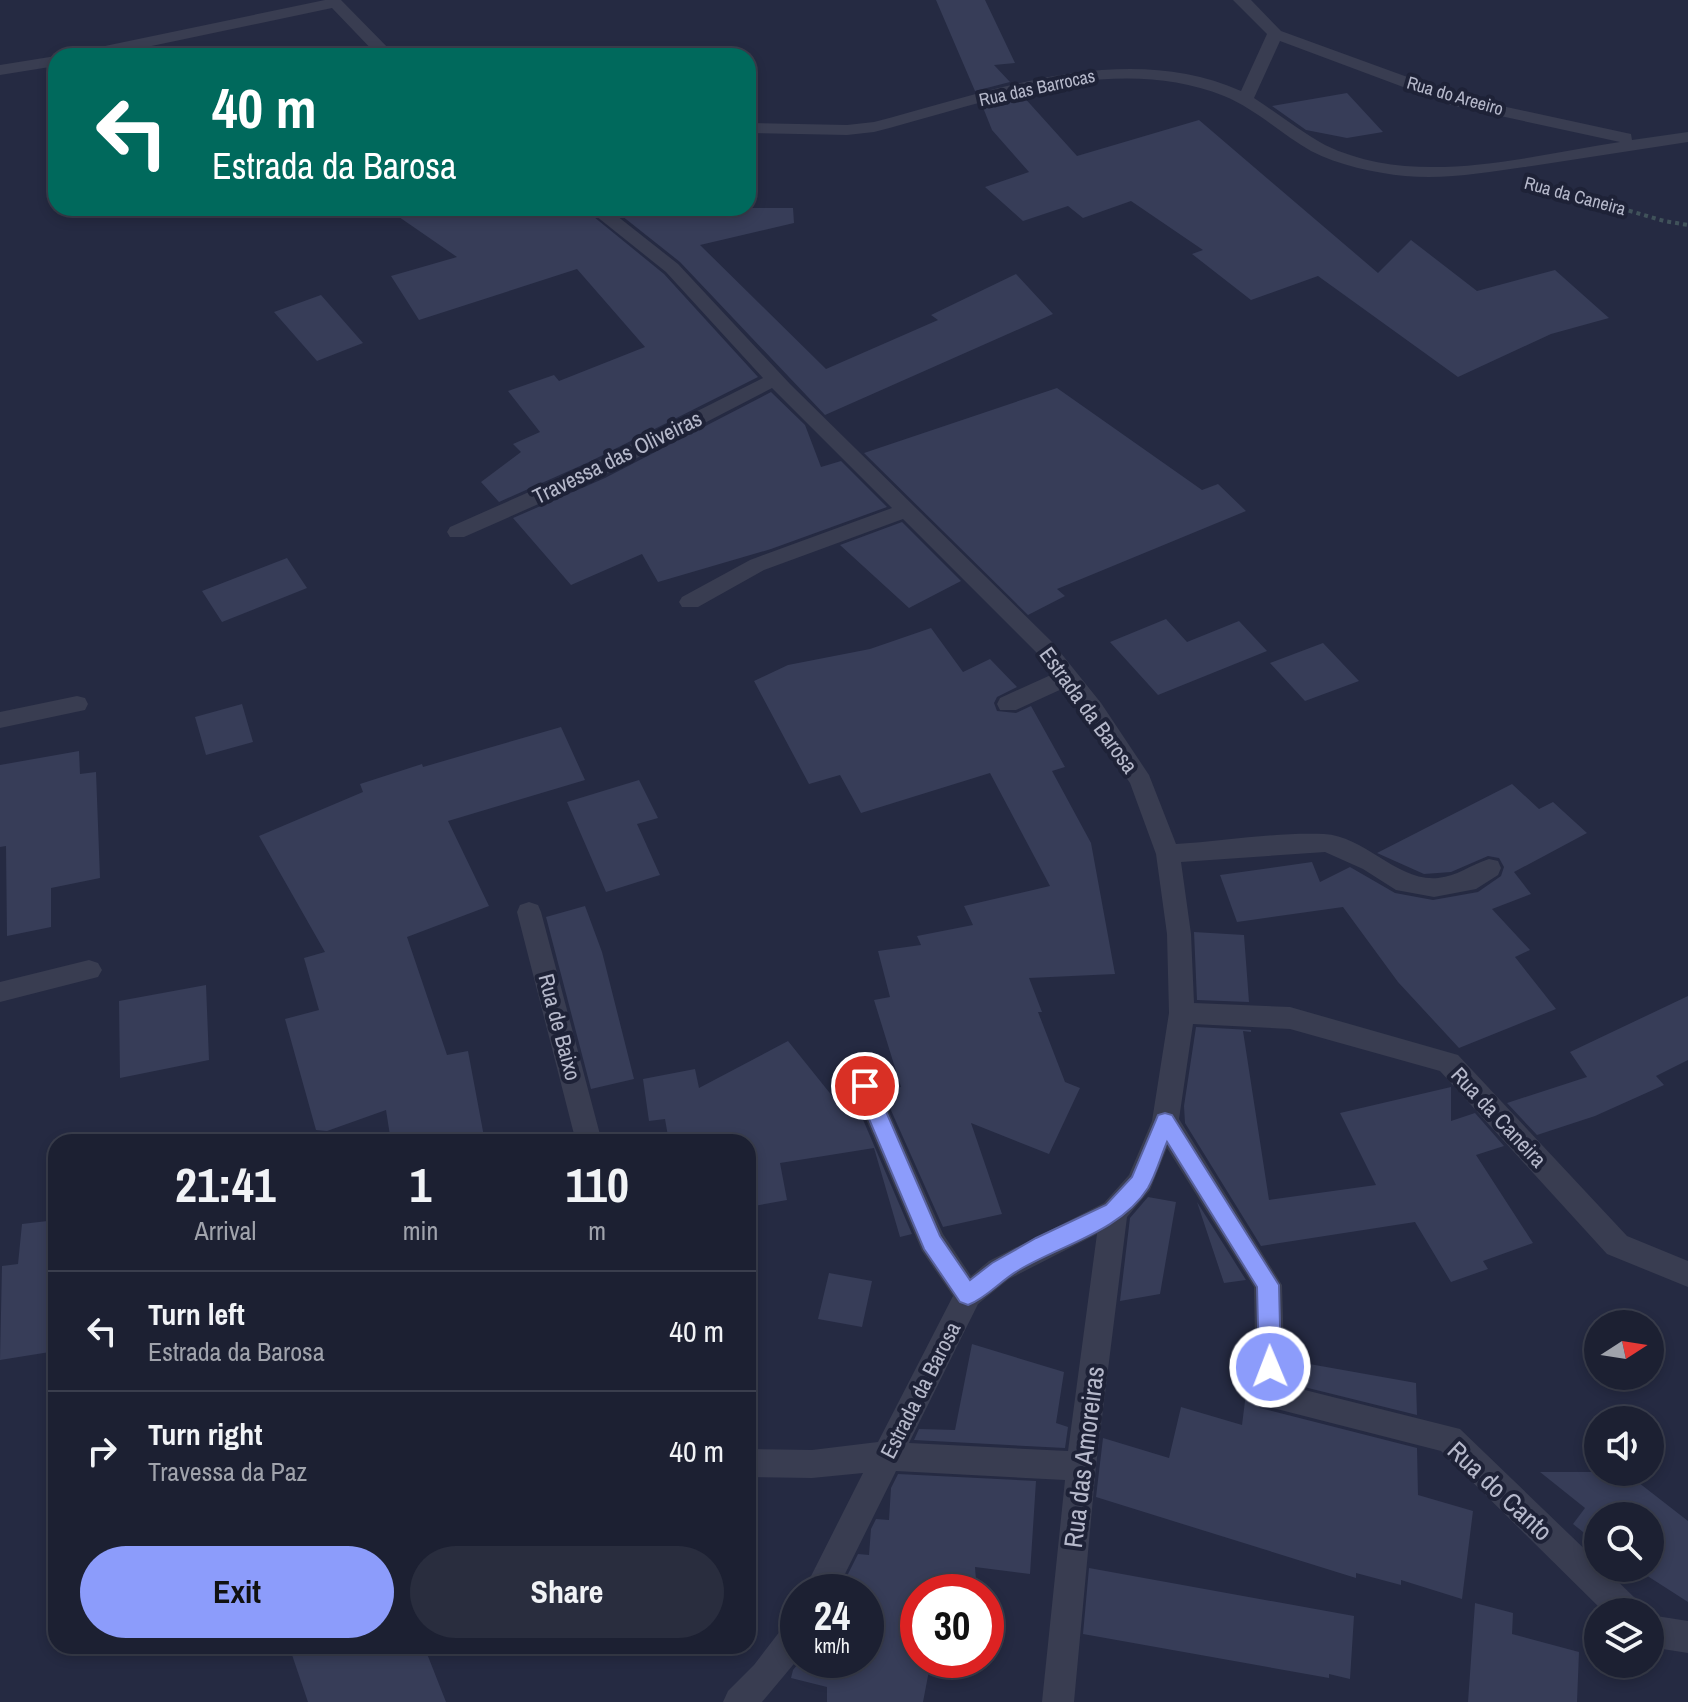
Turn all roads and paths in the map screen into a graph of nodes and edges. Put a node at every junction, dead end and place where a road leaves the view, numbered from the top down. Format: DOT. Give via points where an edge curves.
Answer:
graph roads {
  1 [pos="1241,0"];
  2 [pos="334,2"];
  3 [pos="1275,34"];
  4 [pos="118,48"];
  5 [pos="380,48"];
  6 [pos="48,62"];
  7 [pos="0,70"];
  8 [pos="1245,99"];
  9 [pos="756,128"];
  10 [pos="1688,137"];
  11 [pos="1640,142"];
  12 [pos="1549,187"];
  13 [pos="606,216"];
  14 [pos="1688,225"];
  15 [pos="775,379"];
  16 [pos="905,511"];
  17 [pos="457,532"];
  18 [pos="690,602"];
  19 [pos="1068,677"];
  20 [pos="77,704"];
  21 [pos="1008,704"];
  22 [pos="0,720"];
  23 [pos="1168,854"];
  24 [pos="1489,868"];
  25 [pos="529,912"];
  26 [pos="89,970"];
  27 [pos="0,992"];
  28 [pos="1182,1013"];
  29 [pos="865,1086"];
  30 [pos="1165,1121"];
  31 [pos="587,1134"];
  32 [pos="1114,1212"];
  33 [pos="1688,1274"];
  34 [pos="968,1295"];
  35 [pos="886,1456"];
  36 [pos="756,1463"];
  37 [pos="1081,1466"];
  38 [pos="828,1574"];
  39 [pos="1613,1598"];
  40 [pos="1664,1633"];
  41 [pos="1688,1637"];
  42 [pos="780,1656"];
  43 [pos="739,1702"];
  44 [pos="1058,1702"];
  1 -- 3 [label="street"];
  2 -- 4 [label="street"];
  2 -- 5 [label="street"];
  3 -- 8 [label="street"];
  3 -- 11 [label="street, Rua do Areeiro" via="1460,102"];
  6 -- 7 [label="street"];
  8 -- 9 [label="street, Rua das Barrocas" via="1179,79 1117,72 1044,83 874,127"];
  8 -- 11 [label="street, Rua das Barrocas" via="1319,148 1406,171 1461,171"];
  10 -- 11 [label="street, Rua das Barrocas"];
  12 -- 14 [label="path, Rua da Caneira"];
  13 -- 15 [label="street, Estrada da Barosa" via="672,268"];
  15 -- 16 [label="street, Estrada da Barosa"];
  15 -- 17 [label="street, Travessa das Oliveiras" via="597,470"];
  16 -- 18 [label="street" via="757,565"];
  16 -- 19 [label="street, Estrada da Barosa"];
  19 -- 21 [label="street"];
  19 -- 23 [label="street, Estrada da Barosa" via="1141,781"];
  20 -- 22 [label="street"];
  23 -- 24 [label="street" via="1327,843 1405,883 1434,888 1467,882"];
  23 -- 28 [label="street, Estrada da Barosa"];
  25 -- 31 [label="street, Rua de Baixo"];
  26 -- 27 [label="street"];
  28 -- 30 [label="street, Estrada da Barosa"];
  28 -- 33 [label="street, Rua da Caneira" via="1290,1018 1449,1063 1617,1245"];
  29 -- 34 [label="street" via="932,1242"];
  30 -- 32 [label="street, Estrada da Barosa" via="1140,1182"];
  30 -- 39 [label="street, Rua do Canto" via="1268,1285 1271,1395 1449,1439"];
  32 -- 34 [label="street, Estrada da Barosa" via="1010,1263"];
  32 -- 37 [label="street, Rua das Amoreiras"];
  34 -- 35 [label="street, Estrada da Barosa"];
  35 -- 36 [label="street"];
  35 -- 37 [label="street"];
  35 -- 38 [label="street, Estrada da Barosa"];
  37 -- 44 [label="street, Rua das Amoreiras"];
  40 -- 41 [label="street"];
  42 -- 43 [label="street"];
}
